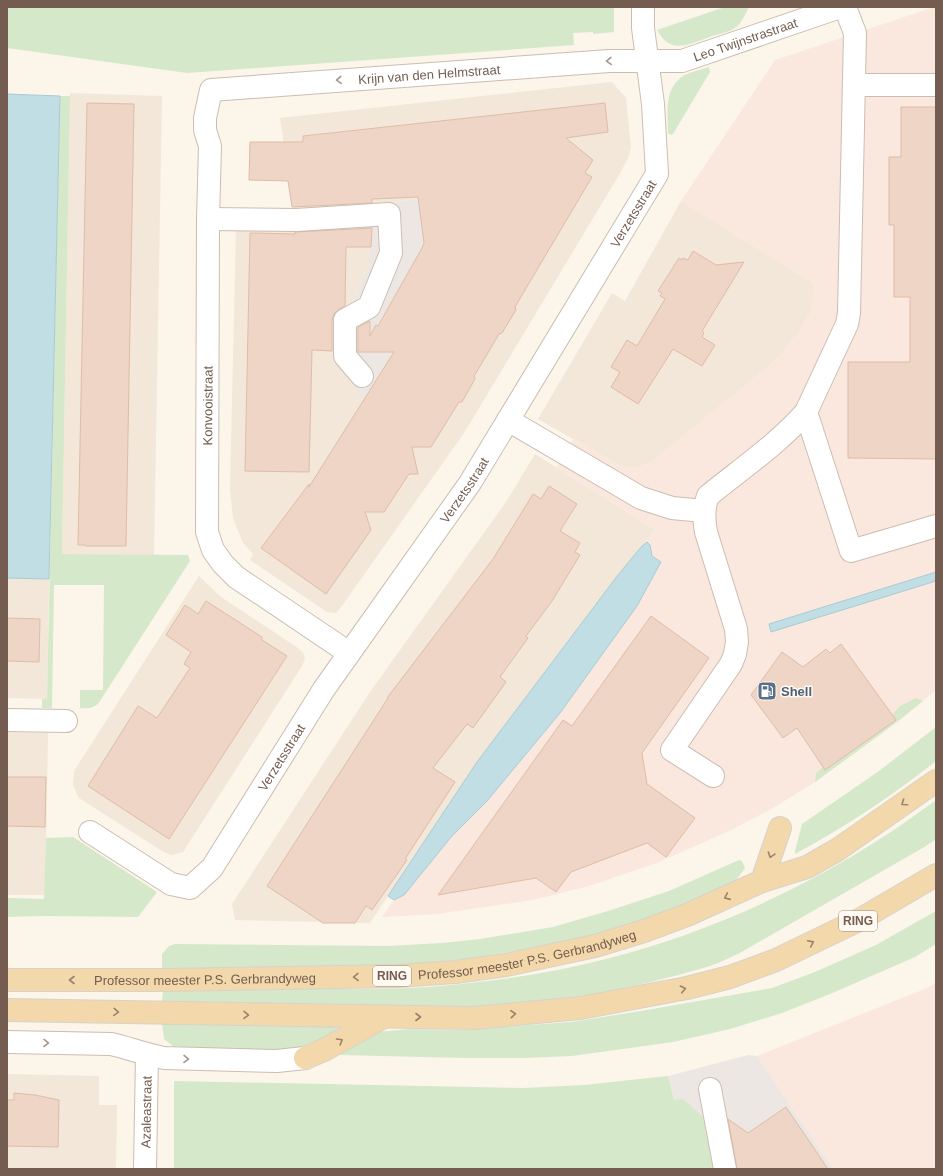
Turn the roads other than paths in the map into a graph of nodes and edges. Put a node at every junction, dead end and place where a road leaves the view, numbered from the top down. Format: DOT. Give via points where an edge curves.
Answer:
graph roads {
  1 [pos="643,7"];
  2 [pos="840,7"];
  3 [pos="845,7"];
  4 [pos="648,61"];
  5 [pos="854,85"];
  6 [pos="936,85"];
  7 [pos="211,90"];
  8 [pos="208,219"];
  9 [pos="362,376"];
  10 [pos="806,412"];
  11 [pos="508,420"];
  12 [pos="704,510"];
  13 [pos="936,526"];
  14 [pos="349,653"];
  15 [pos="7,720"];
  16 [pos="66,721"];
  17 [pos="713,776"];
  18 [pos="936,781"];
  19 [pos="780,828"];
  20 [pos="90,832"];
  21 [pos="936,875"];
  22 [pos="762,882"];
  23 [pos="7,980"];
  24 [pos="7,1010"];
  25 [pos="384,1017"];
  26 [pos="7,1042"];
  27 [pos="147,1055"];
  28 [pos="305,1058"];
  29 [pos="710,1089"];
  30 [pos="145,1169"];
  31 [pos="725,1169"];
  1 -- 4 [label="street, Verzetsstraat"];
  2 -- 4 [label="street, Leo Twijnstrastraat" via="682,61"];
  3 -- 5 [label="street" via="855,33"];
  4 -- 7 [label="street, Krijn van den Helmstraat, one-way" via="609,61"];
  4 -- 11 [label="street, Verzetsstraat" via="654,104 657,174"];
  5 -- 6 [label="street"];
  5 -- 10 [label="street" via="849,313 847,324"];
  7 -- 8 [label="street, Konvooistraat" via="205,118 205,130 210,146"];
  8 -- 9 [label="street" via="297,220 389,214 391,253 369,307 345,320 345,356"];
  8 -- 14 [label="street, Konvooistraat" via="206,512 213,550 236,577"];
  10 -- 12 [label="street" via="783,435 708,496"];
  10 -- 13 [label="street" via="851,551"];
  11 -- 12 [label="street" via="641,498 672,508"];
  11 -- 14 [label="street, Verzetsstraat" via="470,483"];
  12 -- 17 [label="street" via="706,532 736,629 737,642 735,654 724,675 672,750"];
  14 -- 20 [label="street, Verzetsstraat" via="212,868 190,888 171,884"];
  15 -- 16 [label="street"];
  18 -- 22 [label="main road, Professor meester P.S. Gerbrandyweg / RING, one-way" via="837,850 807,866"];
  19 -- 22 [label="main road, one-way"];
  25 -- 21 [label="main road, RING, one-way" via="474,1018 580,1008 730,977 776,960 861,919"];
  22 -- 23 [label="main road, Professor meester P.S. Gerbrandyweg / RING, one-way" via="687,915 595,946 506,965 455,972 397,976"];
  24 -- 25 [label="main road, RING, one-way"];
  28 -- 25 [label="main road, one-way"];
  26 -- 27 [label="street, one-way" via="111,1044"];
  27 -- 28 [label="street, one-way" via="164,1058 277,1061"];
  27 -- 30 [label="street, Azaleastraat"];
  29 -- 31 [label="street"];
}
